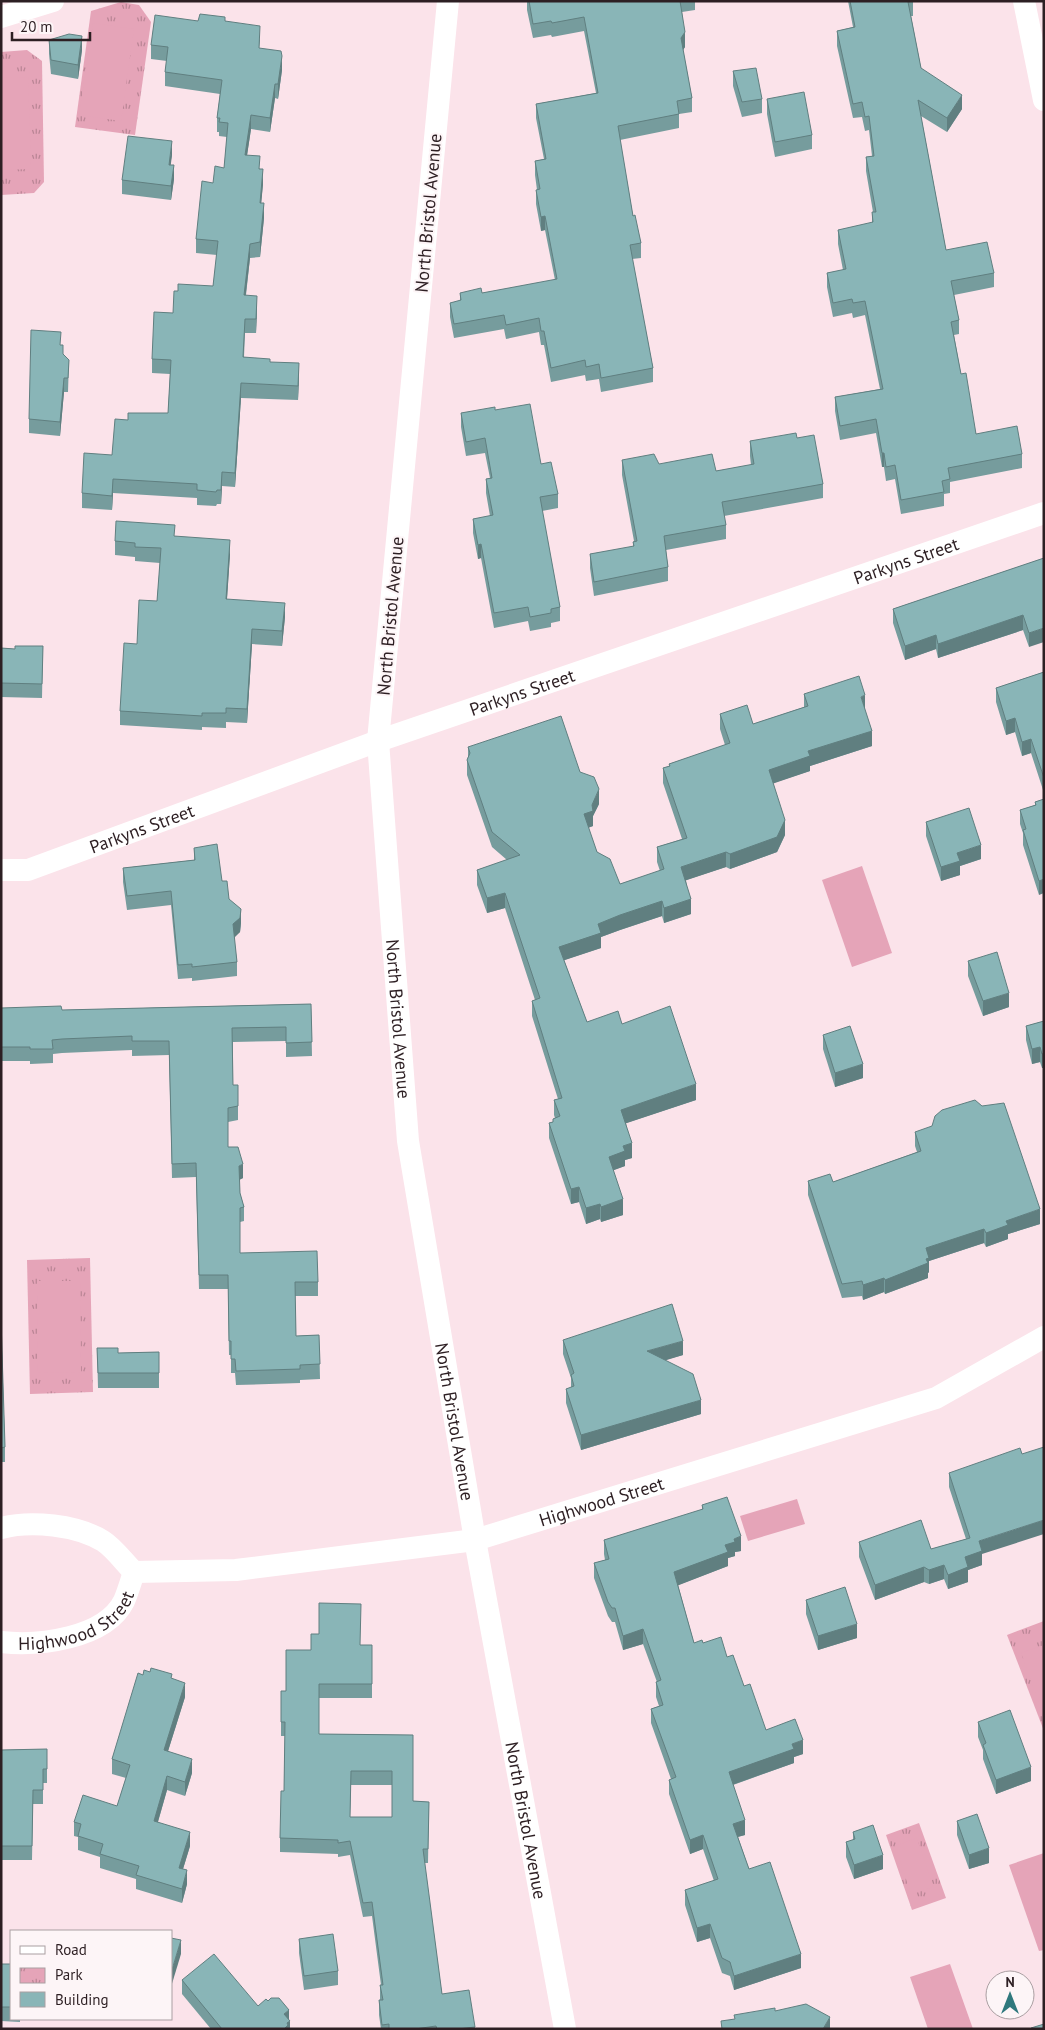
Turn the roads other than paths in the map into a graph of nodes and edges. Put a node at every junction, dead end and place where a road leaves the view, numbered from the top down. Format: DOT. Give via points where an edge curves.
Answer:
graph roads {
  1 [pos="52,1"];
  2 [pos="448,1"];
  3 [pos="1024,1"];
  4 [pos="1,17"];
  5 [pos="1044,100"];
  6 [pos="1044,513"];
  7 [pos="378,741"];
  8 [pos="1,870"];
  9 [pos="1044,1337"];
  10 [pos="1,1528"];
  11 [pos="475,1540"];
  12 [pos="134,1572"];
  13 [pos="1,1642"];
  14 [pos="565,2029"];
  1 -- 4 [label="street"];
  2 -- 7 [label="street, North Bristol Avenue"];
  3 -- 5 [label="street"];
  6 -- 7 [label="street, Parkyns Street"];
  7 -- 8 [label="street, Parkyns Street" via="28,870"];
  7 -- 11 [label="street, North Bristol Avenue" via="408,1141"];
  9 -- 11 [label="street, Highwood Street" via="936,1398"];
  10 -- 12 [label="street, Highwood Street" via="40,1524 70,1529 104,1542"];
  11 -- 12 [label="street, Highwood Street" via="236,1570"];
  11 -- 14 [label="street, North Bristol Avenue"];
  12 -- 13 [label="street, Highwood Street" via="123,1602 106,1621 69,1639 26,1645"];
}
